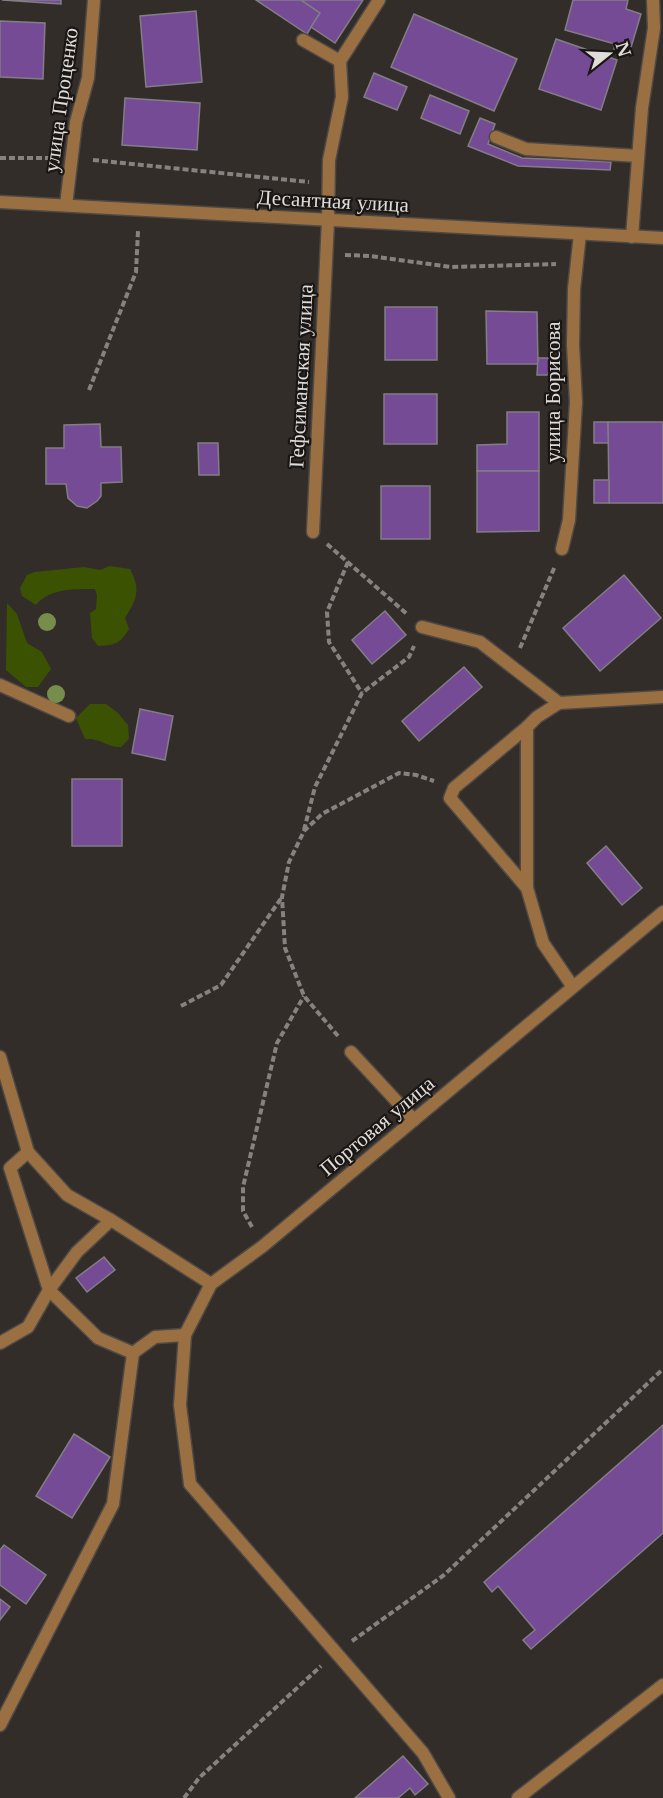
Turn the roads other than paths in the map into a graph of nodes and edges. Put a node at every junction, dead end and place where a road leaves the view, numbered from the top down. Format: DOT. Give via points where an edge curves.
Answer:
graph roads {
  1 [pos="94,0"];
  2 [pos="379,0"];
  3 [pos="653,0"];
  4 [pos="303,40"];
  5 [pos="340,61"];
  6 [pos="496,137"];
  7 [pos="638,156"];
  8 [pos="0,201"];
  9 [pos="66,205"];
  10 [pos="328,221"];
  11 [pos="580,234"];
  12 [pos="632,237"];
  13 [pos="663,238"];
  14 [pos="313,532"];
  15 [pos="562,549"];
  16 [pos="422,627"];
  17 [pos="0,685"];
  18 [pos="663,697"];
  19 [pos="559,703"];
  20 [pos="69,716"];
  21 [pos="528,728"];
  22 [pos="527,888"];
  23 [pos="663,912"];
  24 [pos="573,987"];
  25 [pos="351,1052"];
  26 [pos="0,1057"];
  27 [pos="414,1120"];
  28 [pos="28,1152"];
  29 [pos="111,1220"];
  30 [pos="211,1284"];
  31 [pos="49,1290"];
  32 [pos="185,1335"];
  33 [pos="0,1343"];
  34 [pos="133,1353"];
  35 [pos="663,1685"];
  36 [pos="0,1725"];
  37 [pos="449,1798"];
  38 [pos="518,1798"];
  1 -- 9 [label="street, улица Проценко" via="88,78 76,122"];
  2 -- 5 [label="street"];
  3 -- 7 [label="street" via="654,28"];
  4 -- 5 [label="street"];
  5 -- 10 [label="street, Гефсиманская улица" via="342,97 329,160"];
  6 -- 7 [label="street" via="526,150"];
  7 -- 12 [label="street"];
  8 -- 9 [label="street, Десантная улица"];
  9 -- 10 [label="street, Десантная улица"];
  10 -- 11 [label="street, Десантная улица"];
  10 -- 14 [label="street, Гефсиманская улица"];
  11 -- 12 [label="street, Десантная улица"];
  11 -- 15 [label="street, улица Борисова" via="573,345 576,402 569,520"];
  12 -- 13 [label="street, Десантная улица"];
  16 -- 19 [label="street" via="480,642"];
  17 -- 20 [label="street"];
  18 -- 19 [label="street"];
  19 -- 21 [label="street"];
  21 -- 22 [label="street"];
  21 -- 22 [label="street" via="454,788 450,798"];
  22 -- 24 [label="street" via="543,943"];
  23 -- 24 [label="street, Портовая улица"];
  24 -- 27 [label="street, Портовая улица"];
  25 -- 27 [label="street"];
  26 -- 28 [label="street"];
  27 -- 30 [label="street, Портовая улица" via="263,1246"];
  28 -- 29 [label="street" via="67,1195"];
  28 -- 31 [label="street" via="9,1168"];
  29 -- 30 [label="street"];
  29 -- 31 [label="street" via="77,1252"];
  30 -- 32 [label="street, Портовая улица"];
  31 -- 33 [label="street" via="28,1327"];
  31 -- 34 [label="street" via="98,1338"];
  32 -- 34 [label="street" via="155,1337"];
  32 -- 37 [label="street, Портовая улица" via="180,1405 190,1484 423,1753"];
  34 -- 36 [label="street" via="113,1504"];
  35 -- 38 [label="street"];
}
